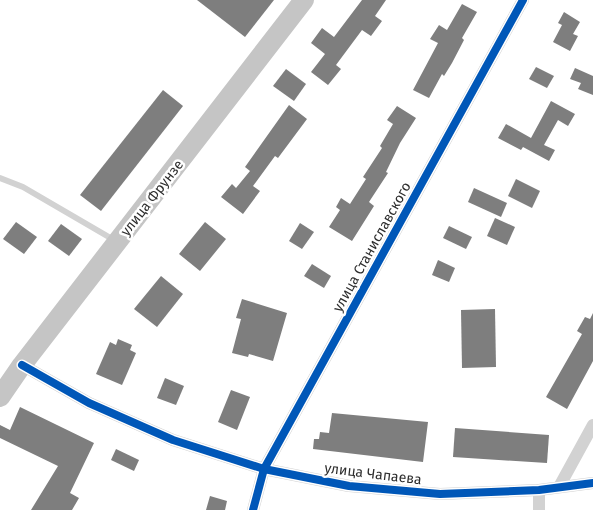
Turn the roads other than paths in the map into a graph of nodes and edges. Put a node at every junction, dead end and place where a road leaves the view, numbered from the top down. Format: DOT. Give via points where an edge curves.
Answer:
graph roads {
  1 [pos="304,0"];
  2 [pos="523,0"];
  3 [pos="0,178"];
  4 [pos="118,242"];
  5 [pos="22,364"];
  6 [pos="0,398"];
  7 [pos="593,424"];
  8 [pos="264,469"];
  9 [pos="593,484"];
  10 [pos="558,487"];
  11 [pos="539,490"];
  12 [pos="253,510"];
  13 [pos="539,510"];
  1 -- 4 [label="main road, улица Фрунзе"];
  2 -- 8 [label="street, улица Станиславского"];
  3 -- 4 [label="lane" via="23,187"];
  4 -- 5 [label="main road, улица Фрунзе"];
  5 -- 6 [label="main road, улица Фрунзе"];
  5 -- 8 [label="street, улица Чапаева" via="89,403 172,440"];
  7 -- 10 [label="street"];
  8 -- 11 [label="street, улица Чапаева" via="349,486 440,494"];
  8 -- 12 [label="street, улица Станиславского"];
  9 -- 10 [label="street, улица Чапаева"];
  10 -- 11 [label="street, улица Чапаева"];
  11 -- 13 [label="street"];
}
